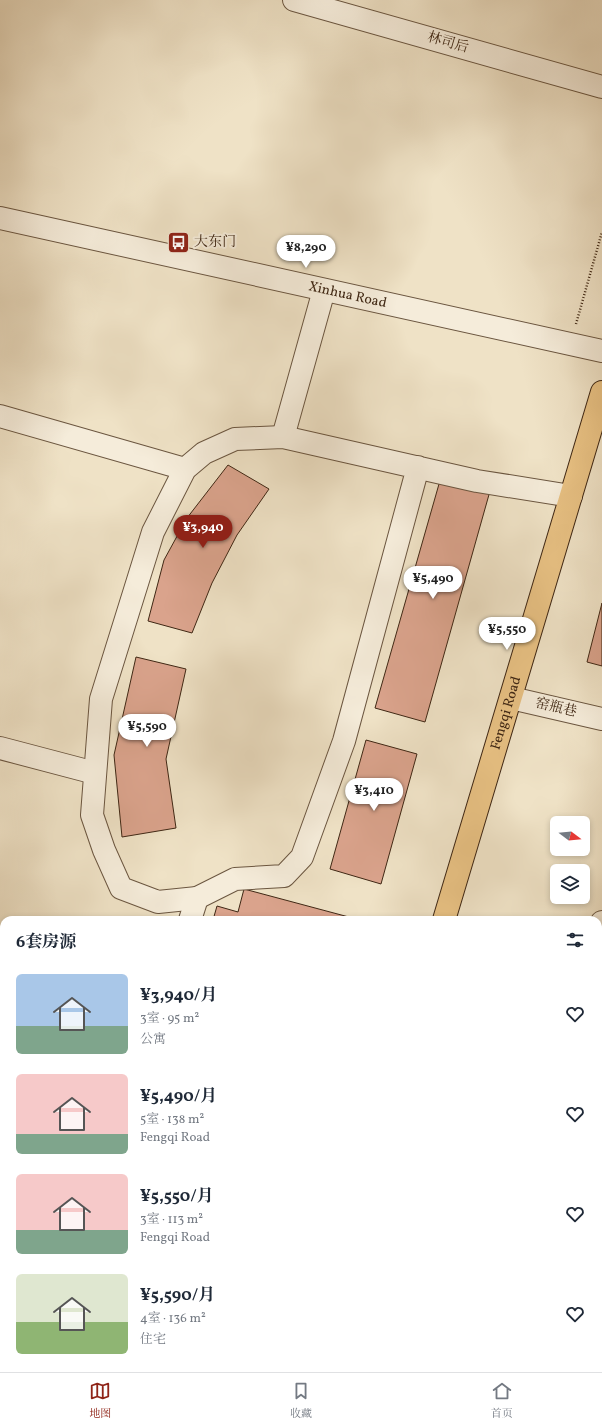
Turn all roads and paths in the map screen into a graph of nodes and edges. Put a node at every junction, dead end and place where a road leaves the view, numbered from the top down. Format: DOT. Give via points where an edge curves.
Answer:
graph roads {
  1 [pos="294,0"];
  2 [pos="602,87"];
  3 [pos="1,223"];
  4 [pos="602,232"];
  5 [pos="324,290"];
  6 [pos="570,345"];
  7 [pos="602,352"];
  8 [pos="602,392"];
  9 [pos="0,416"];
  10 [pos="283,437"];
  11 [pos="418,468"];
  12 [pos="185,469"];
  13 [pos="571,496"];
  14 [pos="510,698"];
  15 [pos="602,719"];
  16 [pos="0,748"];
  17 [pos="95,773"];
  18 [pos="196,898"];
  19 [pos="191,916"];
  20 [pos="445,916"];
  1 -- 2 [label="street, 林司后"];
  3 -- 5 [label="street, Xinhua Road"];
  4 -- 6 [label="path"];
  5 -- 6 [label="street, Xinhua Road"];
  5 -- 10 [label="street"];
  6 -- 7 [label="street, Xinhua Road"];
  8 -- 13 [label="main road, Fengqi Road"];
  9 -- 12 [label="street"];
  10 -- 11 [label="street"];
  10 -- 12 [label="street" via="235,439 204,453"];
  11 -- 13 [label="street" via="477,481"];
  11 -- 18 [label="street" via="344,741 302,857 284,876 235,879"];
  12 -- 17 [label="street" via="152,532 101,699"];
  13 -- 14 [label="main road, Fengqi Road"];
  14 -- 15 [label="street, 窑瓶巷"];
  14 -- 20 [label="main road, Fengqi Road"];
  16 -- 17 [label="street"];
  17 -- 18 [label="street" via="92,815 121,888 158,902"];
  18 -- 19 [label="street"];
}
